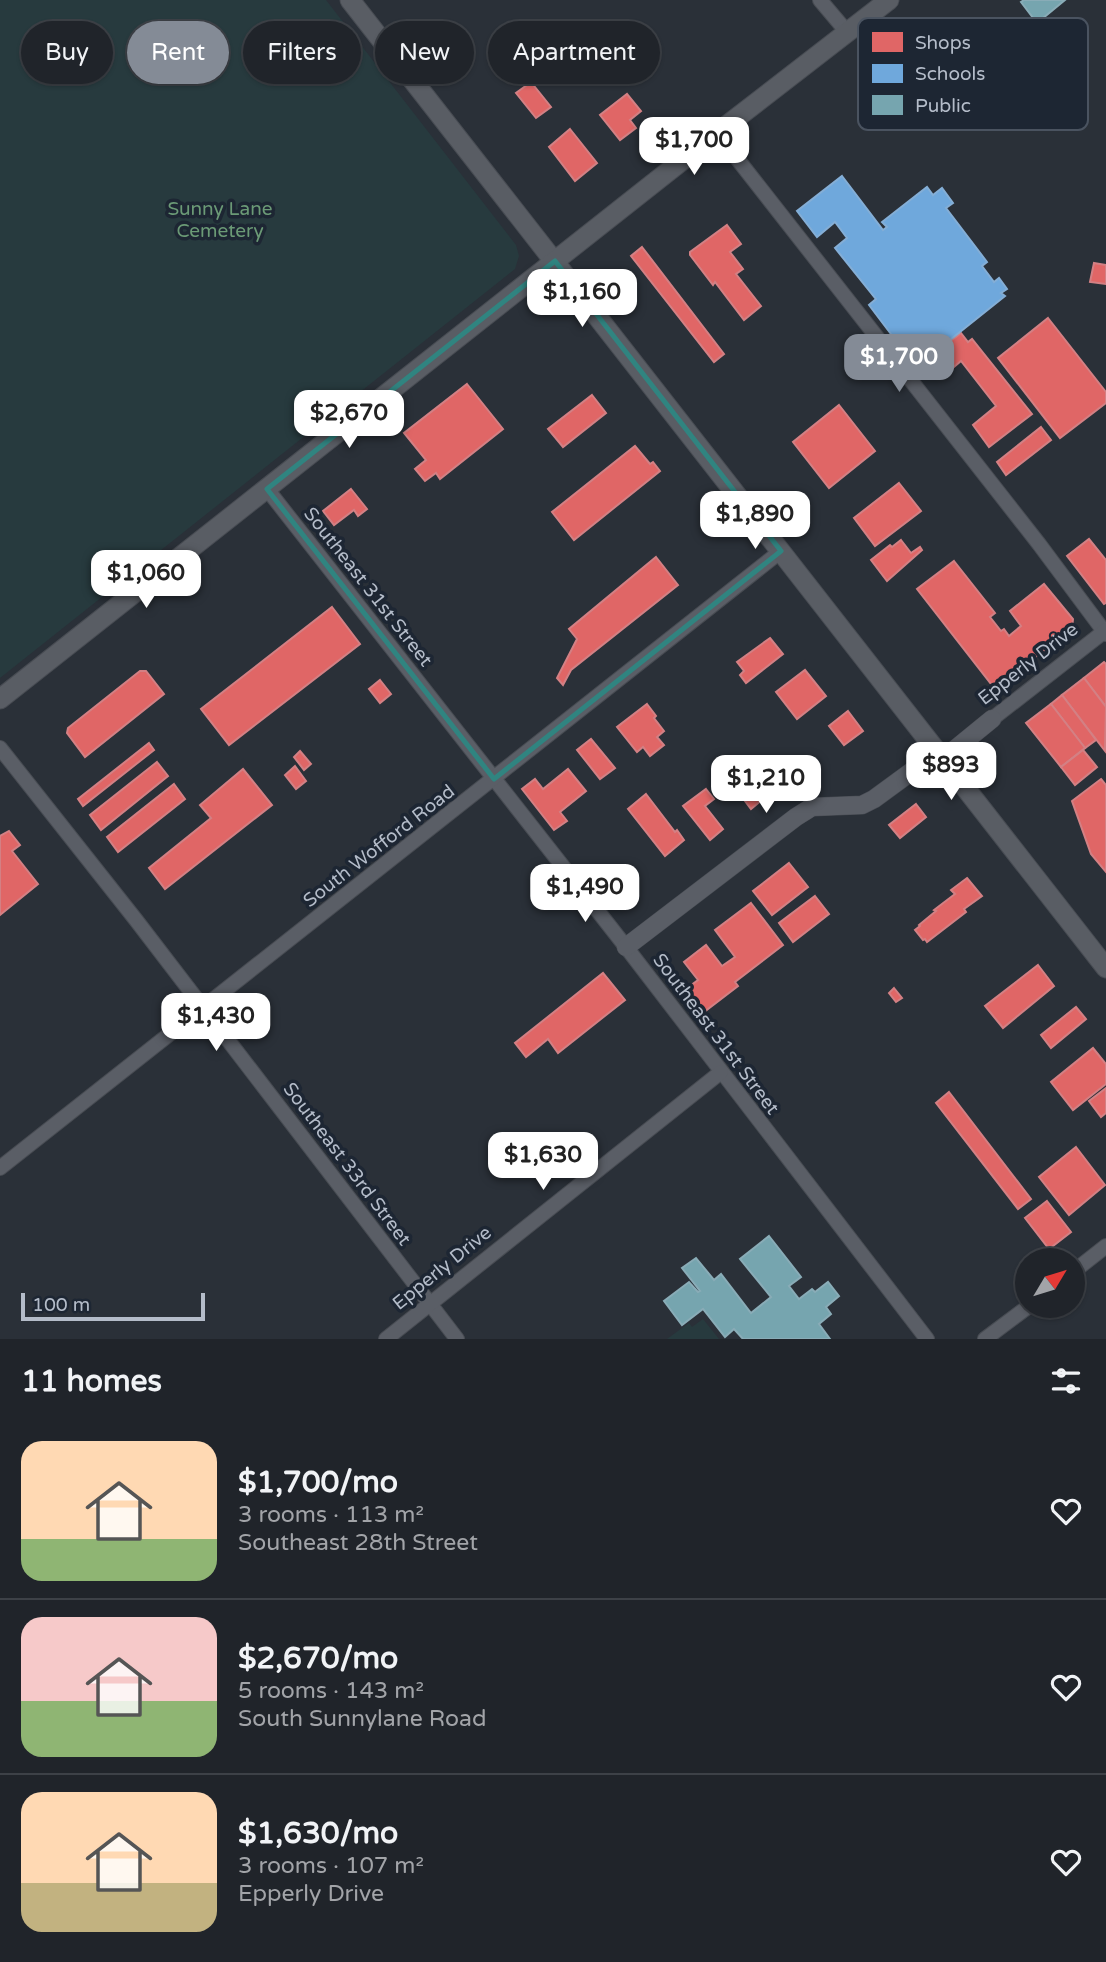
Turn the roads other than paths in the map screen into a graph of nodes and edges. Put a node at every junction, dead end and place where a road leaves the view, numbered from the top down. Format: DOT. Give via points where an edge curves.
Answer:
graph roads {
  1 [pos="350,0"];
  2 [pos="820,0"];
  3 [pos="889,0"];
  4 [pos="865,18"];
  5 [pos="858,24"];
  6 [pos="847,32"];
  7 [pos="717,133"];
  8 [pos="555,261"];
  9 [pos="267,489"];
  10 [pos="781,551"];
  11 [pos="1105,632"];
  12 [pos="0,699"];
  13 [pos="992,719"];
  14 [pos="0,748"];
  15 [pos="943,759"];
  16 [pos="494,779"];
  17 [pos="626,947"];
  18 [pos="1106,968"];
  19 [pos="204,1009"];
  20 [pos="720,1072"];
  21 [pos="0,1168"];
  22 [pos="1106,1246"];
  23 [pos="1085,1263"];
  24 [pos="430,1305"];
  25 [pos="1015,1316"];
  26 [pos="387,1339"];
  27 [pos="457,1339"];
  28 [pos="928,1339"];
  29 [pos="985,1339"];
  1 -- 8 [label="main road"];
  2 -- 6 [label="street"];
  3 -- 4 [label="main road"];
  5 -- 6 [label="main road"];
  6 -- 7 [label="main road"];
  7 -- 8 [label="main road"];
  7 -- 11 [label="street"];
  8 -- 9 [label="main road"];
  8 -- 10 [label="main road"];
  9 -- 12 [label="main road"];
  9 -- 16 [label="street, Southeast 31st Street"];
  10 -- 15 [label="main road"];
  10 -- 16 [label="street, South Wofford Road"];
  11 -- 13 [label="street, Epperly Drive"];
  13 -- 15 [label="street, Epperly Drive"];
  14 -- 19 [label="street, Southeast 33rd Street"];
  15 -- 17 [label="street, Epperly Drive" via="919,766 862,805 812,807"];
  15 -- 18 [label="main road"];
  16 -- 17 [label="street, Southeast 31st Street"];
  16 -- 19 [label="street, South Wofford Road"];
  17 -- 20 [label="street, Southeast 31st Street"];
  19 -- 21 [label="street, South Wofford Road"];
  19 -- 24 [label="street, Southeast 33rd Street"];
  20 -- 24 [label="street, Epperly Drive"];
  20 -- 28 [label="street, Southeast 31st Street"];
  22 -- 23 [label="street"];
  24 -- 26 [label="street, Epperly Drive"];
  24 -- 27 [label="street, Southeast 33rd Street"];
  25 -- 29 [label="street"];
}
